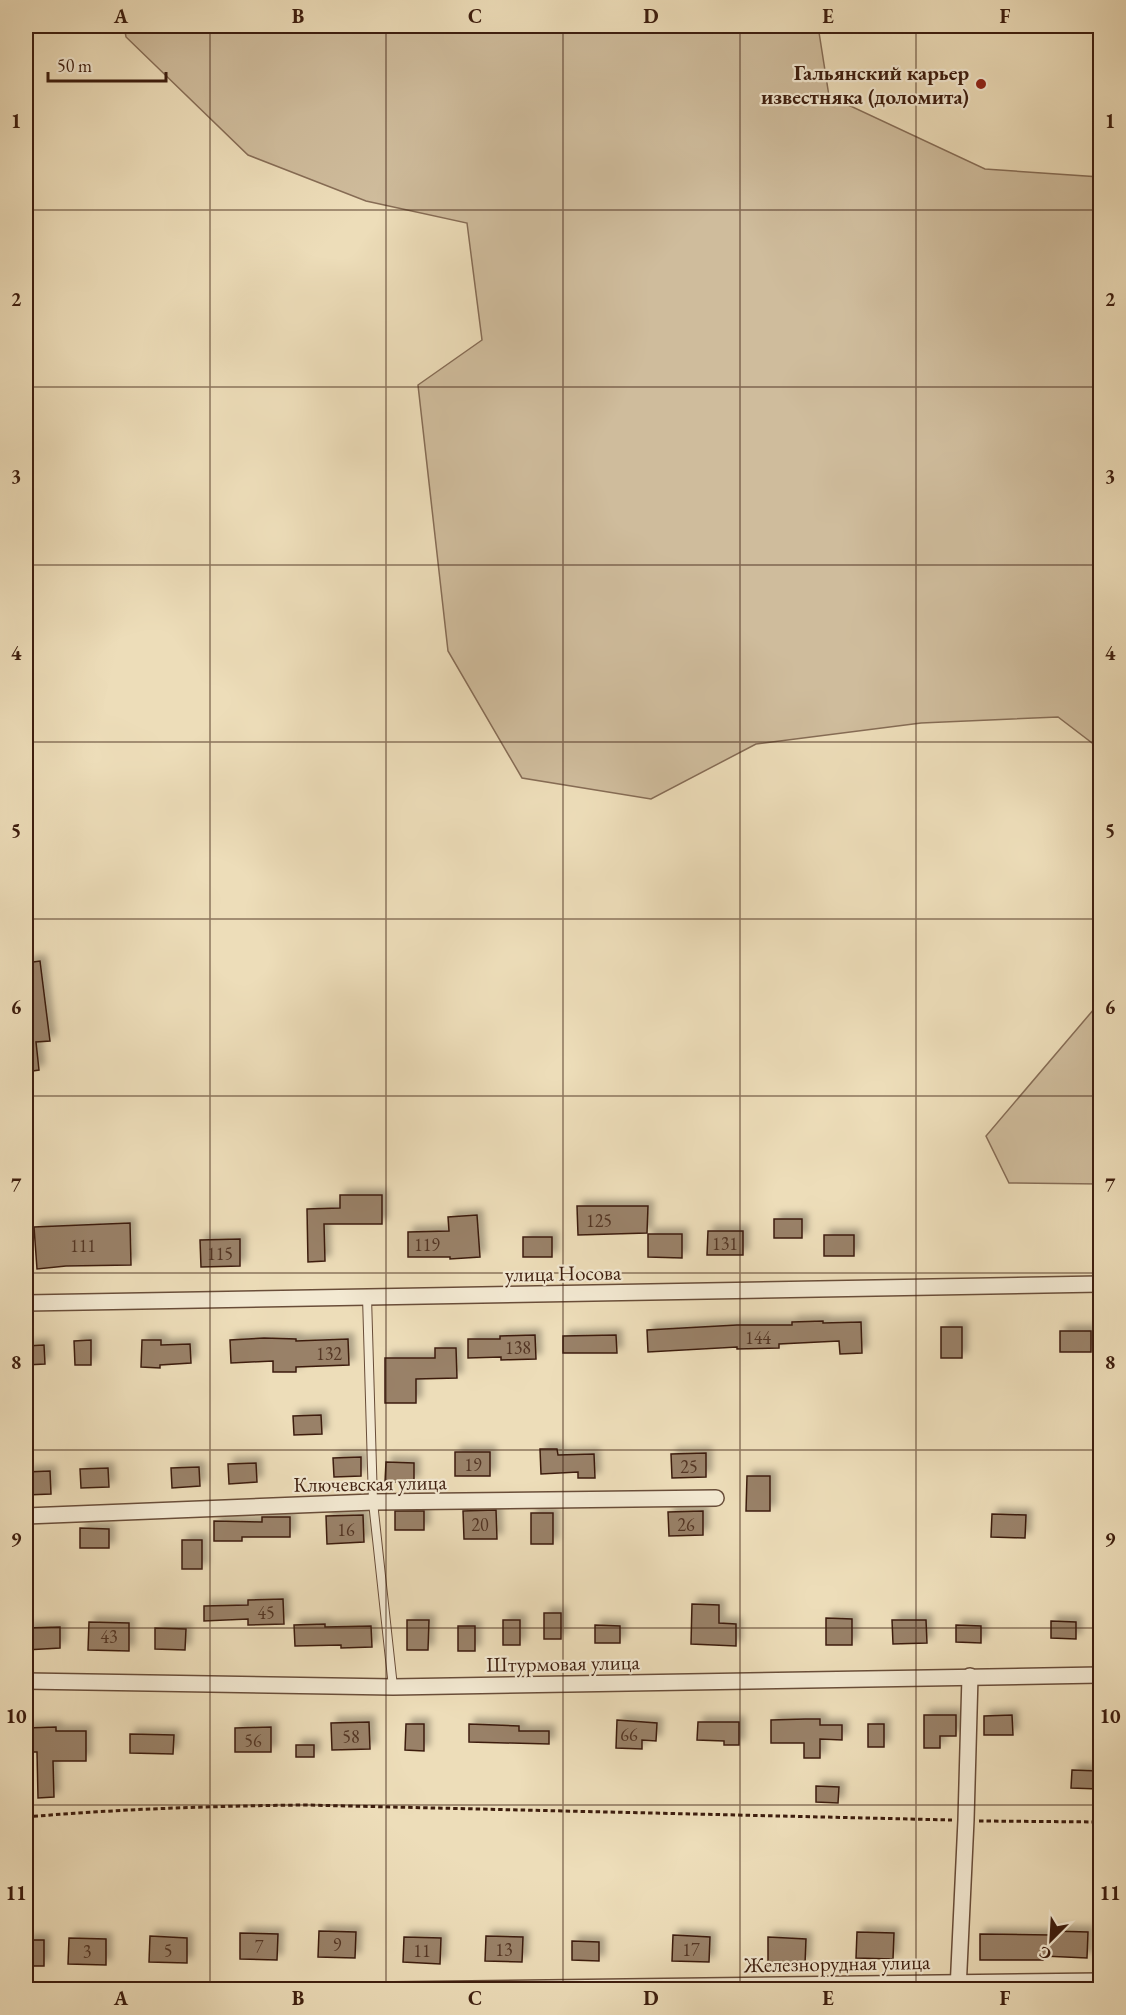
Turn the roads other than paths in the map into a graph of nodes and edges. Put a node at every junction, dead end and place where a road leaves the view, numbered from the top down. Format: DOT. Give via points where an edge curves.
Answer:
graph roads {
  1 [pos="1101,1284"];
  2 [pos="367,1297"];
  3 [pos="26,1303"];
  4 [pos="716,1498"];
  5 [pos="373,1502"];
  6 [pos="26,1516"];
  7 [pos="1101,1675"];
  8 [pos="970,1676"];
  9 [pos="26,1681"];
  10 [pos="393,1687"];
  11 [pos="1101,1981"];
  12 [pos="958,1986"];
  13 [pos="394,1989"];
  1 -- 2 [label="street, улица Носова"];
  2 -- 3 [label="street, улица Носова"];
  2 -- 5 [label="lane"];
  4 -- 5 [label="street, Ключевская улица"];
  5 -- 6 [label="street, Ключевская улица"];
  5 -- 10 [label="lane"];
  7 -- 8 [label="street, Штурмовая улица"];
  8 -- 10 [label="street, Штурмовая улица"];
  8 -- 12 [label="street"];
  9 -- 10 [label="street, Штурмовая улица"];
  11 -- 12 [label="street, Железнорудная улица"];
  12 -- 13 [label="street, Железнорудная улица"];
}
